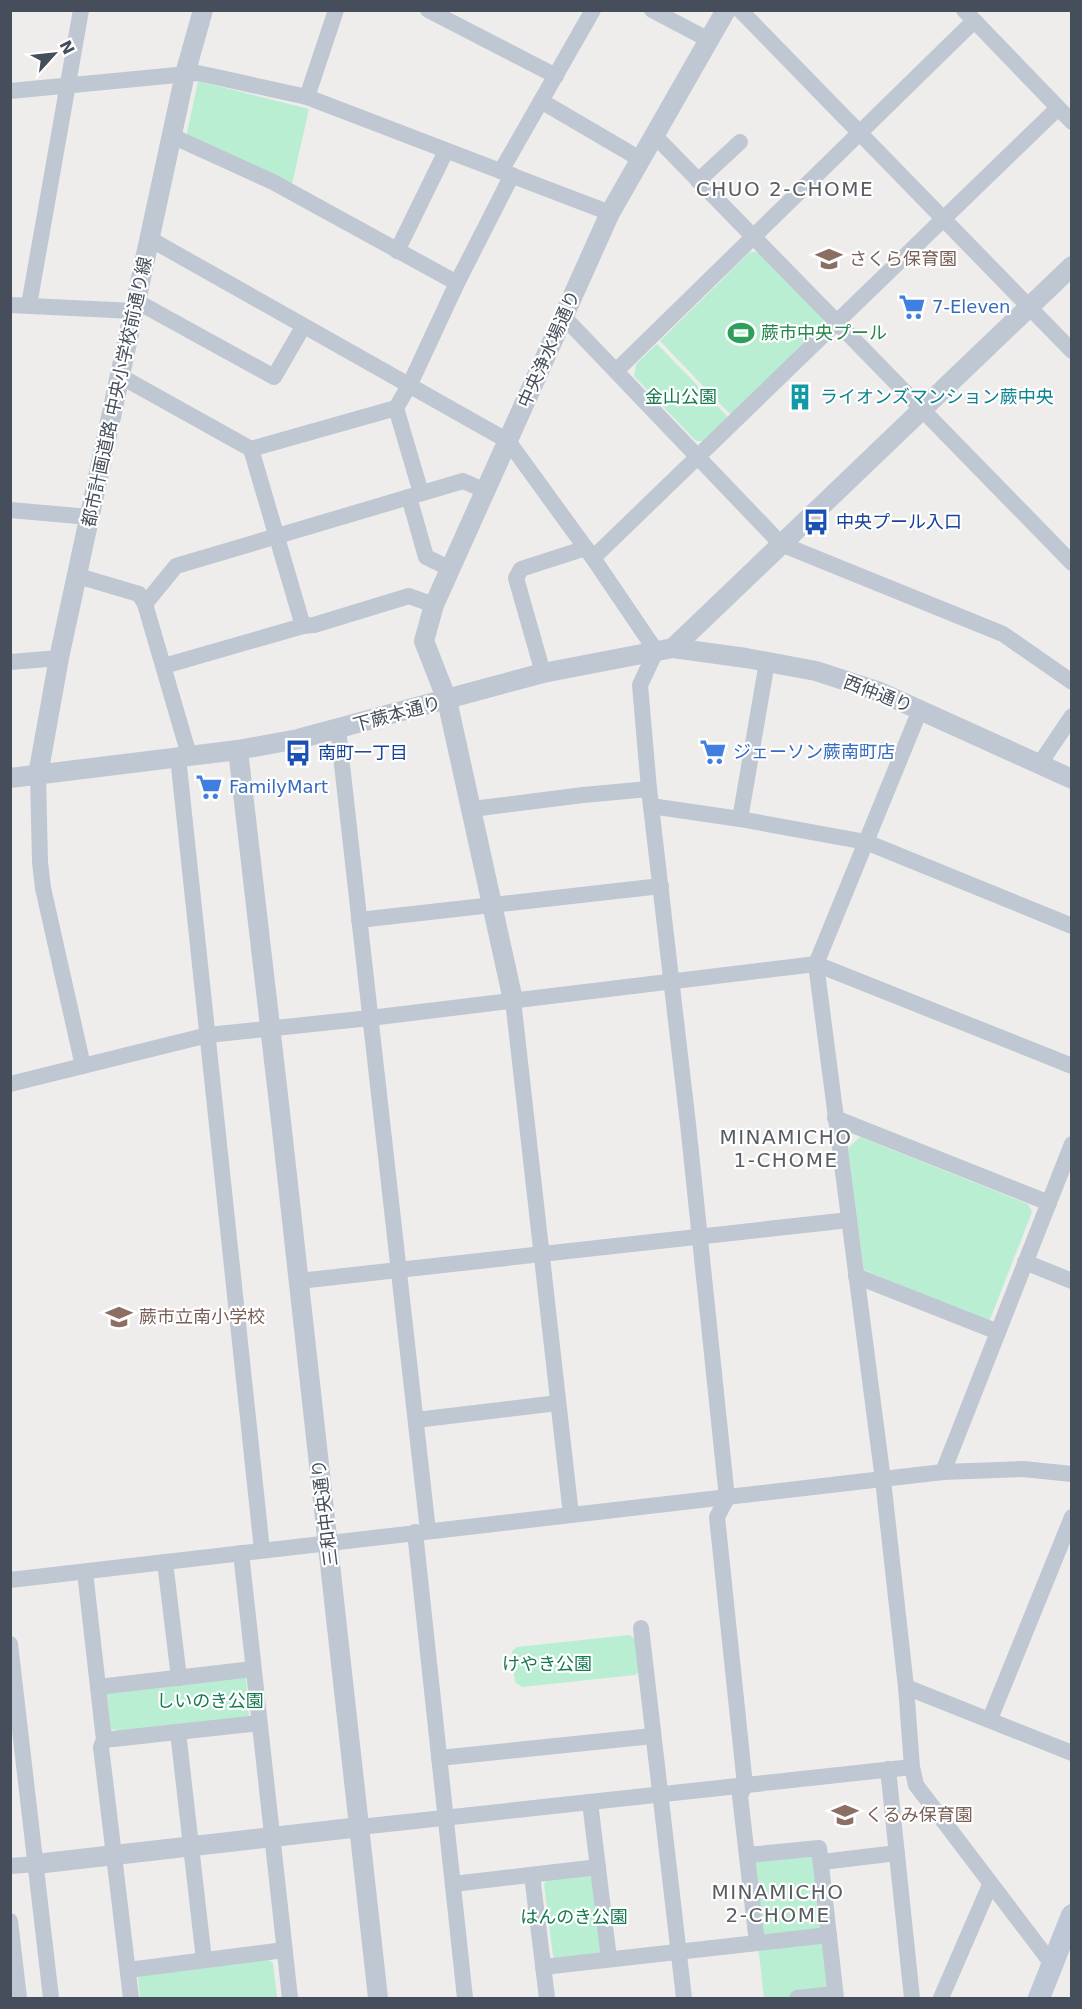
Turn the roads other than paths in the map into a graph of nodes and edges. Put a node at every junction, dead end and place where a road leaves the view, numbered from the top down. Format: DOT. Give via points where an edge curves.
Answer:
graph roads {
  1 [pos="81,10"];
  2 [pos="203,10"];
  3 [pos="336,10"];
  4 [pos="428,10"];
  5 [pos="593,10"];
  6 [pos="652,10"];
  7 [pos="726,10"];
  8 [pos="740,10"];
  9 [pos="969,16"];
  10 [pos="709,40"];
  11 [pos="184,74"];
  12 [pos="556,76"];
  13 [pos="67,86"];
  14 [pos="10,91"];
  15 [pos="307,97"];
  16 [pos="541,101"];
  17 [pos="1058,108"];
  18 [pos="1071,122"];
  19 [pos="860,132"];
  20 [pos="654,135"];
  21 [pos="172,136"];
  22 [pos="740,141"];
  23 [pos="446,151"];
  24 [pos="640,159"];
  25 [pos="506,173"];
  26 [pos="698,181"];
  27 [pos="610,213"];
  28 [pos="943,219"];
  29 [pos="753,237"];
  30 [pos="150,239"];
  31 [pos="397,251"];
  32 [pos="1071,266"];
  33 [pos="457,283"];
  34 [pos="10,305"];
  35 [pos="29,305"];
  36 [pos="135,306"];
  37 [pos="1028,307"];
  38 [pos="563,316"];
  39 [pos="837,323"];
  40 [pos="303,327"];
  41 [pos="1071,351"];
  42 [pos="616,370"];
  43 [pos="120,376"];
  44 [pos="410,384"];
  45 [pos="396,408"];
  46 [pos="921,410"];
  47 [pos="508,441"];
  48 [pos="251,449"];
  49 [pos="699,456"];
  50 [pos="486,491"];
  51 [pos="415,495"];
  52 [pos="10,510"];
  53 [pos="89,517"];
  54 [pos="278,535"];
  55 [pos="781,544"];
  56 [pos="590,553"];
  57 [pos="1071,563"];
  58 [pos="451,569"];
  59 [pos="78,576"];
  60 [pos="145,604"];
  61 [pos="434,606"];
  62 [pos="303,626"];
  63 [pos="664,649"];
  64 [pos="59,658"];
  65 [pos="10,662"];
  66 [pos="767,662"];
  67 [pos="164,666"];
  68 [pos="543,673"];
  69 [pos="1071,682"];
  70 [pos="447,700"];
  71 [pos="920,710"];
  72 [pos="1071,716"];
  73 [pos="338,729"];
  74 [pos="238,750"];
  75 [pos="184,756"];
  76 [pos="1039,765"];
  77 [pos="38,775"];
  78 [pos="10,778"];
  79 [pos="1071,779"];
  80 [pos="650,798"];
  81 [pos="472,809"];
  82 [pos="740,819"];
  83 [pos="866,842"];
  84 [pos="661,886"];
  85 [pos="493,906"];
  86 [pos="359,920"];
  87 [pos="1071,926"];
  88 [pos="816,964"];
  89 [pos="672,982"];
  90 [pos="513,1000"];
  91 [pos="370,1018"];
  92 [pos="271,1028"];
  93 [pos="208,1035"];
  94 [pos="84,1066"];
  95 [pos="1071,1066"];
  96 [pos="10,1084"];
  97 [pos="835,1118"];
  98 [pos="1071,1144"];
  99 [pos="1048,1203"];
  100 [pos="849,1220"];
  101 [pos="700,1236"];
  102 [pos="542,1253"];
  103 [pos="1025,1262"];
  104 [pos="399,1269"];
  105 [pos="856,1276"];
  106 [pos="299,1281"];
  107 [pos="1071,1281"];
  108 [pos="998,1332"];
  109 [pos="558,1403"];
  110 [pos="416,1420"];
  111 [pos="943,1472"];
  112 [pos="1071,1474"];
  113 [pos="883,1480"];
  114 [pos="727,1498"];
  115 [pos="571,1515"];
  116 [pos="1071,1517"];
  117 [pos="421,1531"];
  118 [pos="328,1542"];
  119 [pos="262,1550"];
  120 [pos="241,1553"];
  121 [pos="165,1562"];
  122 [pos="85,1572"];
  123 [pos="10,1580"];
  124 [pos="641,1628"];
  125 [pos="10,1644"];
  126 [pos="254,1669"];
  127 [pos="179,1678"];
  128 [pos="98,1687"];
  129 [pos="906,1687"];
  130 [pos="990,1719"];
  131 [pos="259,1723"];
  132 [pos="178,1732"];
  133 [pos="653,1736"];
  134 [pos="104,1740"];
  135 [pos="1071,1753"];
  136 [pos="439,1758"];
  137 [pos="912,1767"];
  138 [pos="888,1769"];
  139 [pos="745,1785"];
  140 [pos="660,1794"];
  141 [pos="590,1802"];
  142 [pos="446,1818"];
  143 [pos="360,1827"];
  144 [pos="272,1837"];
  145 [pos="192,1846"];
  146 [pos="897,1853"];
  147 [pos="114,1855"];
  148 [pos="748,1855"];
  149 [pos="822,1862"];
  150 [pos="36,1864"];
  151 [pos="10,1866"];
  152 [pos="598,1868"];
  153 [pos="532,1875"];
  154 [pos="453,1884"];
  155 [pos="990,1885"];
  156 [pos="1071,1915"];
  157 [pos="10,1921"];
  158 [pos="829,1935"];
  159 [pos="757,1943"];
  160 [pos="284,1950"];
  161 [pos="678,1952"];
  162 [pos="609,1959"];
  163 [pos="204,1960"];
  164 [pos="1052,1964"];
  165 [pos="543,1967"];
  166 [pos="128,1970"];
  167 [pos="836,1996"];
  168 [pos="19,1998"];
  169 [pos="51,1998"];
  170 [pos="131,1998"];
  171 [pos="290,1998"];
  172 [pos="378,1998"];
  173 [pos="465,1998"];
  174 [pos="547,1998"];
  175 [pos="684,1998"];
  176 [pos="797,1998"];
  177 [pos="912,1998"];
  178 [pos="941,1998"];
  179 [pos="1039,1998"];
  1 -- 13 [label="street"];
  2 -- 11 [label="street, 都市計画道路 中央小学校前通り線"];
  3 -- 15 [label="street"];
  4 -- 12 [label="street"];
  5 -- 12 [label="street"];
  6 -- 10 [label="street"];
  7 -- 10 [label="street, 中央浄水場通り"];
  8 -- 19 [label="street"];
  9 -- 17 [label="street"];
  9 -- 19 [label="street"];
  10 -- 20 [label="street, 中央浄水場通り"];
  11 -- 13 [label="street"];
  11 -- 15 [label="street" via="198,73"];
  11 -- 21 [label="street, 都市計画道路 中央小学校前通り線"];
  12 -- 16 [label="street"];
  13 -- 14 [label="street"];
  13 -- 35 [label="street"];
  15 -- 23 [label="street"];
  16 -- 24 [label="street"];
  16 -- 25 [label="street"];
  17 -- 18 [label="street"];
  17 -- 28 [label="street"];
  19 -- 28 [label="street"];
  19 -- 29 [label="street"];
  20 -- 24 [label="street, 中央浄水場通り"];
  20 -- 26 [label="street"];
  21 -- 30 [label="street, 都市計画道路 中央小学校前通り線"];
  21 -- 31 [label="street" via="273,182"];
  22 -- 26 [label="street"];
  23 -- 25 [label="street"];
  23 -- 31 [label="street"];
  24 -- 27 [label="street, 中央浄水場通り"];
  25 -- 27 [label="street"];
  25 -- 33 [label="street"];
  26 -- 29 [label="street"];
  27 -- 38 [label="street, 中央浄水場通り"];
  28 -- 37 [label="street"];
  28 -- 39 [label="street"];
  29 -- 39 [label="street"];
  29 -- 42 [label="street"];
  30 -- 36 [label="street, 都市計画道路 中央小学校前通り線"];
  30 -- 40 [label="street"];
  31 -- 33 [label="street"];
  32 -- 37 [label="street"];
  33 -- 44 [label="street"];
  34 -- 35 [label="street"];
  35 -- 36 [label="street"];
  36 -- 40 [label="street" via="274,377"];
  36 -- 43 [label="street, 都市計画道路 中央小学校前通り線"];
  37 -- 41 [label="street"];
  37 -- 46 [label="street"];
  38 -- 42 [label="street"];
  38 -- 47 [label="street, 中央浄水場通り"];
  39 -- 46 [label="street"];
  39 -- 49 [label="street"];
  40 -- 44 [label="street"];
  42 -- 49 [label="street"];
  43 -- 48 [label="street"];
  43 -- 53 [label="street, 都市計画道路 中央小学校前通り線"];
  44 -- 45 [label="street"];
  44 -- 47 [label="street"];
  45 -- 48 [label="street"];
  45 -- 51 [label="street"];
  46 -- 55 [label="street"];
  46 -- 57 [label="street"];
  47 -- 50 [label="street, 中央浄水場通り"];
  47 -- 56 [label="street"];
  48 -- 54 [label="street"];
  49 -- 55 [label="street"];
  49 -- 56 [label="street"];
  50 -- 51 [label="street" via="463,481"];
  50 -- 58 [label="street, 中央浄水場通り"];
  51 -- 54 [label="street"];
  51 -- 58 [label="street" via="426,557"];
  52 -- 53 [label="street"];
  53 -- 59 [label="street, 都市計画道路 中央小学校前通り線"];
  54 -- 60 [label="street" via="176,567"];
  54 -- 62 [label="street"];
  55 -- 63 [label="street"];
  55 -- 69 [label="street" via="1003,634"];
  56 -- 63 [label="street"];
  56 -- 68 [label="street" via="521,569 516,578"];
  58 -- 61 [label="street, 中央浄水場通り"];
  59 -- 60 [label="street" via="139,594"];
  59 -- 64 [label="street, 都市計画道路 中央小学校前通り線"];
  60 -- 67 [label="street"];
  61 -- 62 [label="street" via="410,596"];
  61 -- 70 [label="street, 中央浄水場通り" via="424,641"];
  62 -- 67 [label="street"];
  63 -- 66 [label="street, 西仲通り"];
  63 -- 68 [label="street, 下蕨本通り"];
  63 -- 80 [label="street" via="640,685"];
  64 -- 65 [label="street"];
  64 -- 77 [label="street, 都市計画道路 中央小学校前通り線"];
  66 -- 71 [label="street, 西仲通り" via="816,671"];
  66 -- 82 [label="street"];
  67 -- 75 [label="street"];
  68 -- 70 [label="street, 下蕨本通り"];
  70 -- 73 [label="street, 下蕨本通り"];
  70 -- 81 [label="street, 中央浄水場通り"];
  71 -- 76 [label="street, 西仲通り"];
  71 -- 83 [label="street"];
  72 -- 76 [label="street"];
  73 -- 74 [label="street, 下蕨本通り"];
  73 -- 86 [label="street"];
  74 -- 75 [label="street, 下蕨本通り"];
  74 -- 92 [label="street, 三和中央通り"];
  75 -- 77 [label="street, 下蕨本通り"];
  75 -- 93 [label="street"];
  76 -- 79 [label="street, 西仲通り"];
  77 -- 78 [label="street, 下蕨本通り"];
  77 -- 94 [label="street" via="43,888"];
  80 -- 81 [label="street" via="583,795"];
  80 -- 82 [label="street"];
  80 -- 84 [label="street"];
  81 -- 85 [label="street, 中央浄水場通り"];
  82 -- 83 [label="street"];
  83 -- 87 [label="street"];
  83 -- 88 [label="street"];
  84 -- 85 [label="street"];
  84 -- 89 [label="street"];
  85 -- 86 [label="street"];
  85 -- 90 [label="street, 中央浄水場通り"];
  86 -- 91 [label="street"];
  88 -- 89 [label="street"];
  88 -- 95 [label="street"];
  88 -- 97 [label="street"];
  89 -- 90 [label="street"];
  89 -- 101 [label="street"];
  90 -- 91 [label="street"];
  90 -- 102 [label="street"];
  91 -- 92 [label="street"];
  91 -- 104 [label="street"];
  92 -- 93 [label="street"];
  92 -- 106 [label="street, 三和中央通り"];
  93 -- 94 [label="street"];
  93 -- 119 [label="street"];
  94 -- 96 [label="street"];
  97 -- 99 [label="street"];
  97 -- 100 [label="street"];
  98 -- 99 [label="street"];
  99 -- 103 [label="street"];
  100 -- 101 [label="street"];
  100 -- 105 [label="street"];
  101 -- 102 [label="street"];
  101 -- 114 [label="street"];
  102 -- 104 [label="street"];
  102 -- 109 [label="street"];
  103 -- 107 [label="street"];
  103 -- 108 [label="street"];
  104 -- 106 [label="street"];
  104 -- 110 [label="street"];
  105 -- 108 [label="street"];
  105 -- 113 [label="street"];
  106 -- 118 [label="street, 三和中央通り"];
  108 -- 111 [label="street"];
  109 -- 110 [label="street"];
  109 -- 115 [label="street"];
  110 -- 117 [label="street"];
  111 -- 112 [label="street" via="1023,1469"];
  111 -- 113 [label="street"];
  113 -- 114 [label="street"];
  113 -- 129 [label="street"];
  114 -- 115 [label="street"];
  114 -- 139 [label="street" via="717,1517"];
  115 -- 117 [label="street"];
  116 -- 130 [label="street"];
  117 -- 118 [label="street"];
  117 -- 136 [label="street"];
  118 -- 119 [label="street"];
  118 -- 143 [label="street, 三和中央通り"];
  119 -- 120 [label="street"];
  120 -- 121 [label="street"];
  120 -- 126 [label="street"];
  121 -- 122 [label="street"];
  121 -- 127 [label="street"];
  122 -- 123 [label="street"];
  122 -- 128 [label="street"];
  124 -- 133 [label="street"];
  125 -- 150 [label="street"];
  126 -- 127 [label="street"];
  126 -- 131 [label="street"];
  127 -- 128 [label="street"];
  128 -- 134 [label="street"];
  129 -- 130 [label="street"];
  129 -- 137 [label="street"];
  130 -- 135 [label="street"];
  131 -- 132 [label="street"];
  131 -- 144 [label="street"];
  132 -- 134 [label="street"];
  132 -- 145 [label="street"];
  133 -- 136 [label="street"];
  133 -- 140 [label="street"];
  134 -- 147 [label="street" via="101,1747"];
  136 -- 142 [label="street"];
  137 -- 138 [label="street"];
  137 -- 155 [label="street" via="916,1785"];
  138 -- 139 [label="street"];
  138 -- 146 [label="street"];
  139 -- 140 [label="street"];
  139 -- 148 [label="street" via="740,1796"];
  140 -- 141 [label="street"];
  140 -- 161 [label="street"];
  141 -- 142 [label="street"];
  141 -- 152 [label="street"];
  142 -- 143 [label="street"];
  142 -- 154 [label="street"];
  143 -- 144 [label="street"];
  143 -- 172 [label="street, 三和中央通り"];
  144 -- 145 [label="street"];
  144 -- 160 [label="street"];
  145 -- 147 [label="street"];
  145 -- 163 [label="street"];
  146 -- 149 [label="street"];
  146 -- 177 [label="street"];
  147 -- 150 [label="street"];
  147 -- 166 [label="street"];
  148 -- 149 [label="street" via="819,1848"];
  148 -- 159 [label="street"];
  149 -- 158 [label="street"];
  150 -- 151 [label="street"];
  150 -- 169 [label="street"];
  152 -- 153 [label="street"];
  152 -- 162 [label="street"];
  153 -- 154 [label="street"];
  153 -- 165 [label="street"];
  154 -- 173 [label="street"];
  155 -- 164 [label="street"];
  155 -- 178 [label="street"];
  156 -- 164 [label="main road"];
  157 -- 168 [label="street"];
  158 -- 159 [label="street"];
  158 -- 167 [label="street"];
  159 -- 161 [label="street"];
  160 -- 163 [label="street"];
  160 -- 171 [label="street"];
  161 -- 162 [label="street"];
  161 -- 175 [label="street"];
  162 -- 165 [label="street"];
  163 -- 166 [label="street"];
  164 -- 179 [label="main road"];
  165 -- 174 [label="street"];
  166 -- 170 [label="street"];
  167 -- 176 [label="street"];
}
